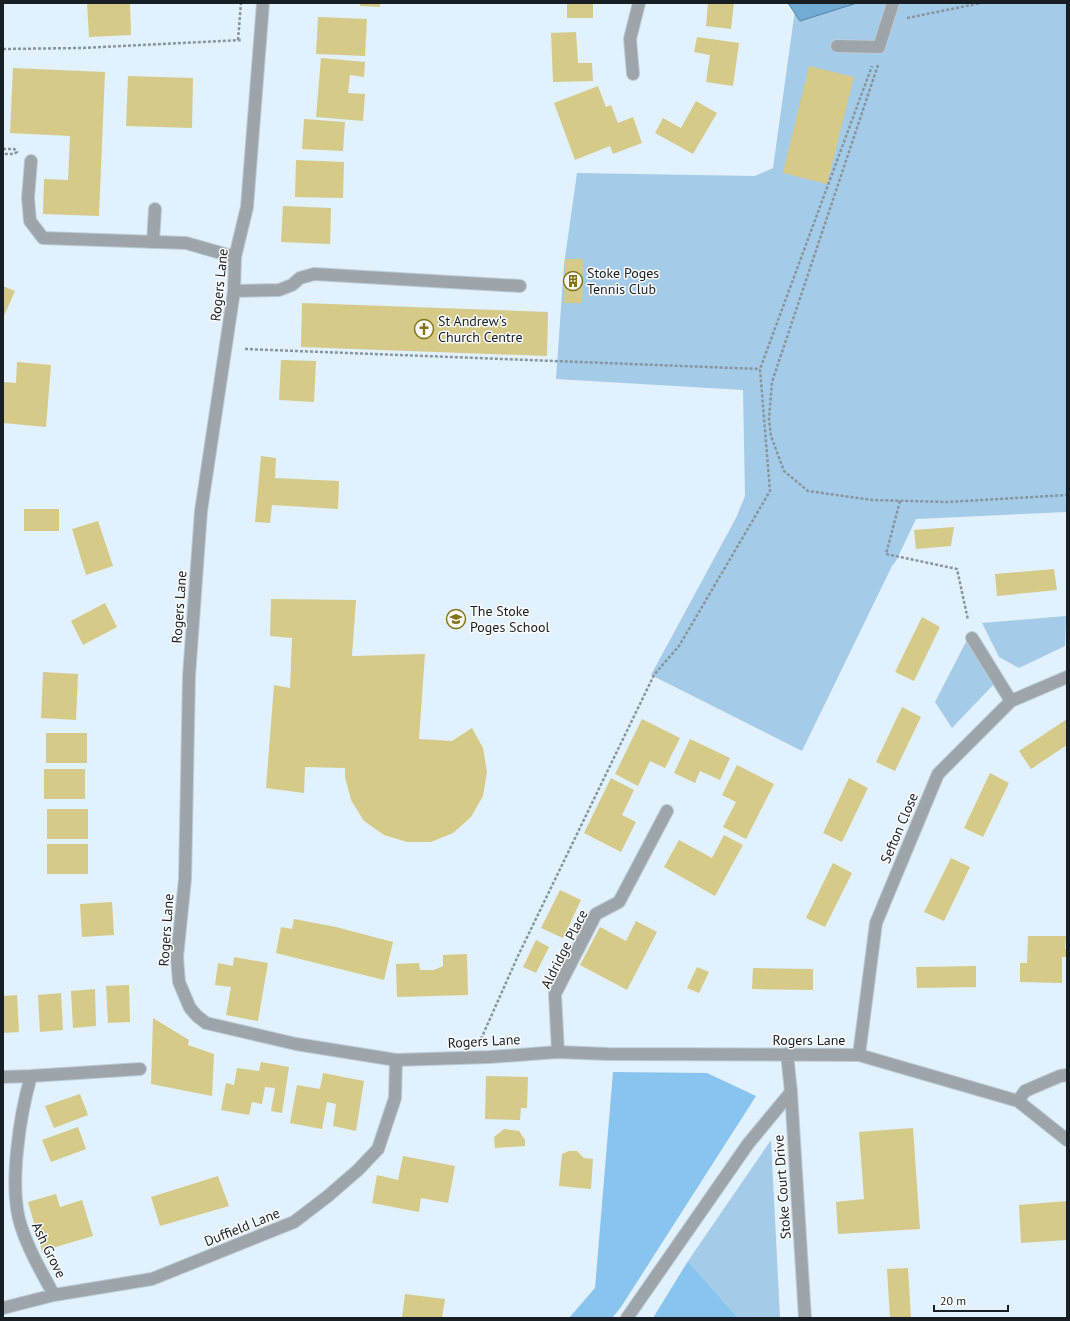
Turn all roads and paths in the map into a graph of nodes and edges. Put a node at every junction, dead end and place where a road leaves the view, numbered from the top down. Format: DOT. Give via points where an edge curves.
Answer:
graph roads {
  1 [pos="241,3"];
  2 [pos="263,3"];
  3 [pos="639,3"];
  4 [pos="893,3"];
  5 [pos="981,3"];
  6 [pos="901,19"];
  7 [pos="260,39"];
  8 [pos="238,40"];
  9 [pos="837,46"];
  10 [pos="3,49"];
  11 [pos="880,52"];
  12 [pos="634,74"];
  13 [pos="3,149"];
  14 [pos="14,149"];
  15 [pos="3,154"];
  16 [pos="14,154"];
  17 [pos="31,161"];
  18 [pos="155,209"];
  19 [pos="153,242"];
  20 [pos="236,257"];
  21 [pos="520,286"];
  22 [pos="234,291"];
  23 [pos="226,348"];
  24 [pos="760,369"];
  25 [pos="765,434"];
  26 [pos="771,436"];
  27 [pos="1067,495"];
  28 [pos="900,501"];
  29 [pos="972,638"];
  30 [pos="1067,677"];
  31 [pos="1011,701"];
  32 [pos="667,811"];
  33 [pos="558,1052"];
  34 [pos="787,1054"];
  35 [pos="859,1055"];
  36 [pos="490,1058"];
  37 [pos="396,1060"];
  38 [pos="140,1069"];
  39 [pos="1067,1075"];
  40 [pos="31,1076"];
  41 [pos="3,1077"];
  42 [pos="791,1092"];
  43 [pos="1018,1101"];
  44 [pos="1067,1140"];
  45 [pos="54,1295"];
  46 [pos="3,1308"];
  47 [pos="627,1318"];
  48 [pos="805,1318"];
  1 -- 8 [label="path"];
  2 -- 7 [label="street, Rogers Lane"];
  3 -- 12 [label="street" via="630,38"];
  4 -- 11 [label="street"];
  5 -- 6 [label="path"];
  7 -- 8 [label="path"];
  7 -- 20 [label="street, Rogers Lane" via="247,207"];
  8 -- 10 [label="path" via="82,48"];
  9 -- 11 [label="street"];
  11 -- 24 [label="path"];
  11 -- 26 [label="path" via="772,382 769,418"];
  13 -- 14 [label="path"];
  15 -- 16 [label="path"];
  17 -- 19 [label="street" via="28,198 30,221 43,238"];
  18 -- 19 [label="street"];
  19 -- 20 [label="street" via="186,243"];
  20 -- 22 [label="street, Rogers Lane"];
  21 -- 22 [label="street" via="314,274 300,278 279,290"];
  22 -- 23 [label="street, Rogers Lane"];
  23 -- 24 [label="path"];
  23 -- 37 [label="street, Rogers Lane" via="201,511 189,676 185,879 177,957 179,982 190,1008 206,1023 296,1044"];
  24 -- 25 [label="path"];
  25 -- 26 [label="path"];
  25 -- 36 [label="path" via="770,491 679,646 654,675 517,958 480,1042"];
  26 -- 28 [label="path" via="784,471 808,491 872,500"];
  27 -- 28 [label="path" via="948,502"];
  28 -- 29 [label="path" via="886,554 957,569"];
  29 -- 31 [label="street"];
  30 -- 31 [label="street, Sefton Close"];
  31 -- 35 [label="street, Sefton Close" via="938,774 876,923"];
  32 -- 33 [label="street, Aldridge Place" via="619,902 596,914 555,994"];
  33 -- 34 [label="street, Rogers Lane"];
  33 -- 36 [label="street, Rogers Lane"];
  34 -- 35 [label="street, Rogers Lane"];
  34 -- 42 [label="street, Stoke Court Drive"];
  35 -- 43 [label="street, Rogers Lane"];
  36 -- 37 [label="street, Rogers Lane"];
  37 -- 45 [label="street, Duffield Lane" via="395,1098 378,1149 358,1170 294,1222 152,1279"];
  38 -- 40 [label="street"];
  39 -- 43 [label="street" via="1025,1091"];
  40 -- 41 [label="street"];
  40 -- 45 [label="street, Ash Grove" via="19,1138 15,1197 20,1225 30,1251"];
  42 -- 47 [label="street" via="748,1144"];
  42 -- 48 [label="street, Stoke Court Drive"];
  43 -- 44 [label="street"];
  45 -- 46 [label="street, Duffield Lane"];
}
